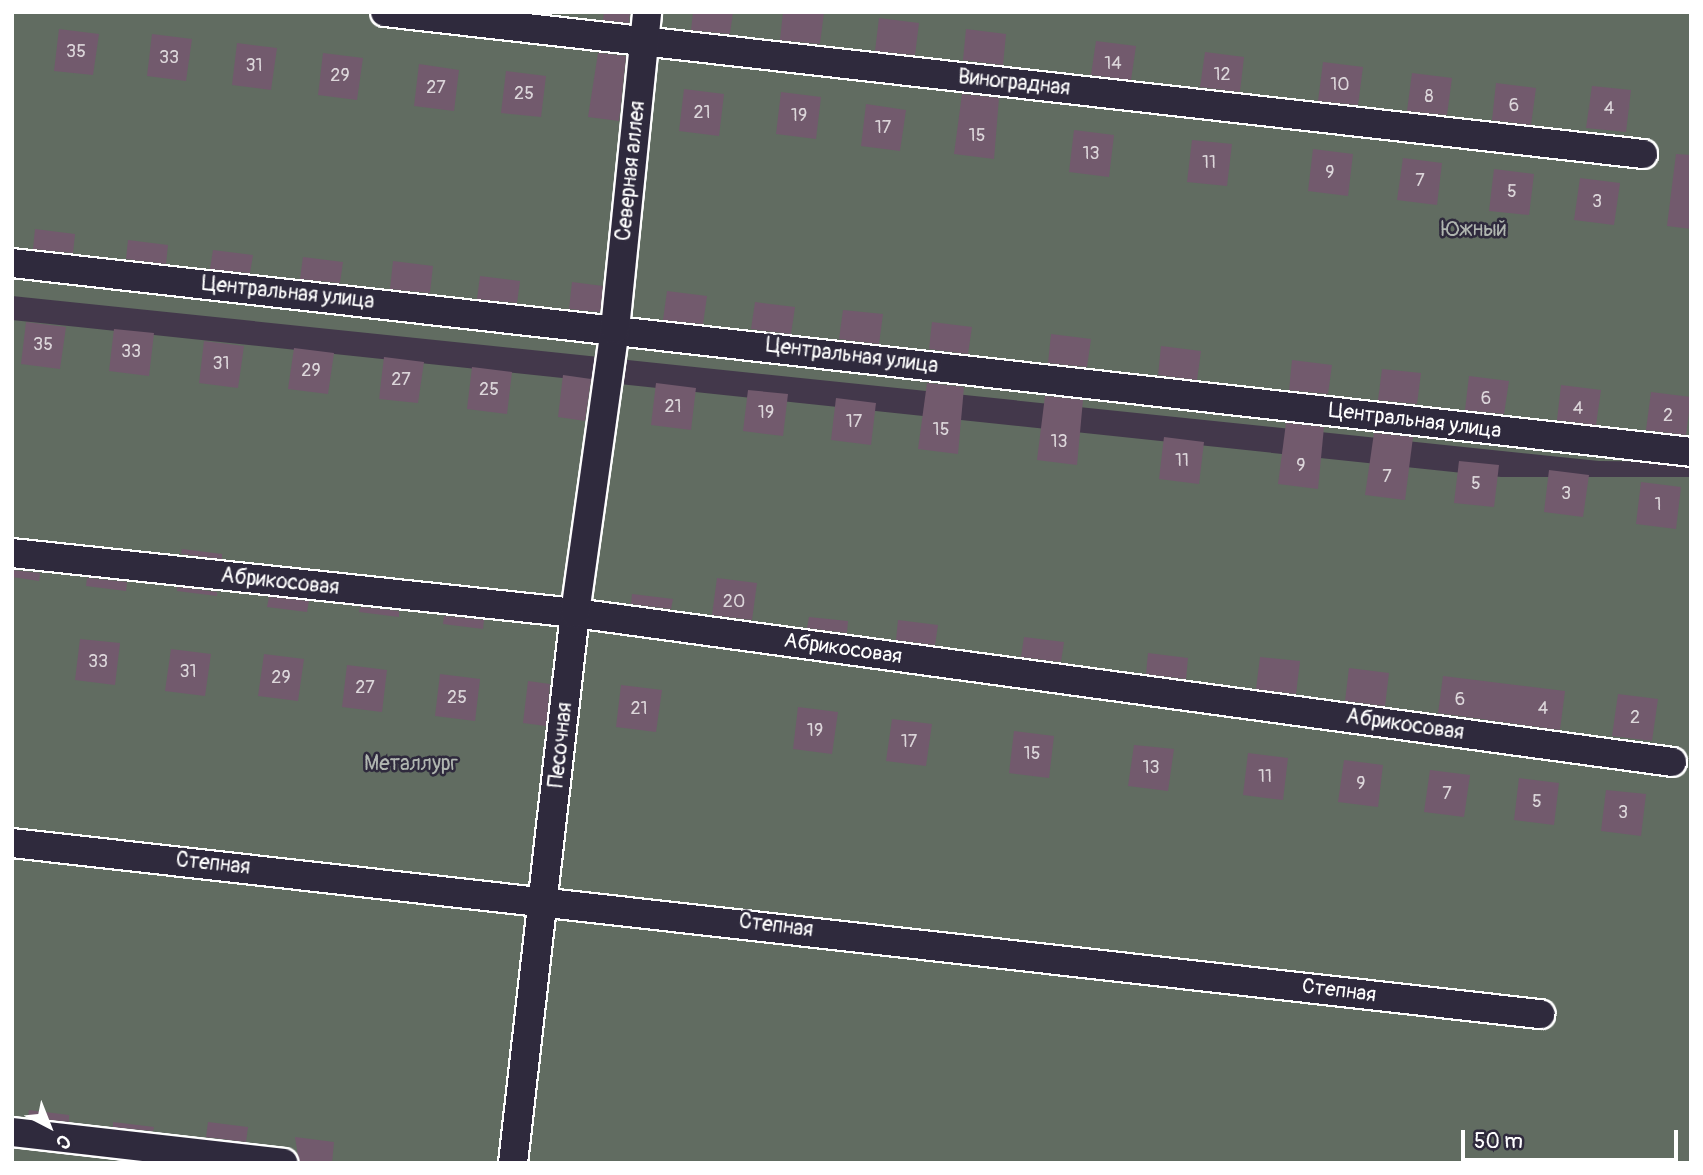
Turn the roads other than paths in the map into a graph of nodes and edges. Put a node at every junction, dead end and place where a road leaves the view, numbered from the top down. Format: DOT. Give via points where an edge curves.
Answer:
graph roads {
  1 [pos="385,12"];
  2 [pos="647,12"];
  3 [pos="644,41"];
  4 [pos="1643,154"];
  5 [pos="12,264"];
  6 [pos="615,329"];
  7 [pos="1691,452"];
  8 [pos="12,553"];
  9 [pos="575,612"];
  10 [pos="1672,762"];
  11 [pos="12,843"];
  12 [pos="545,900"];
  13 [pos="1540,1014"];
  14 [pos="12,1132"];
  15 [pos="283,1163"];
  16 [pos="513,1163"];
  1 -- 3 [label="street, Виноградная"];
  2 -- 3 [label="street, Северная аллея"];
  3 -- 4 [label="street, Виноградная"];
  3 -- 6 [label="street, Северная аллея"];
  5 -- 6 [label="street, Центральная улица"];
  6 -- 7 [label="street, Центральная улица"];
  6 -- 9 [label="street, Песочная"];
  8 -- 9 [label="street, Абрикосовая"];
  9 -- 10 [label="street, Абрикосовая"];
  9 -- 12 [label="street, Песочная"];
  11 -- 12 [label="street, Степная"];
  12 -- 13 [label="street, Степная"];
  12 -- 16 [label="street, Песочная"];
  14 -- 15 [label="street"];
}
